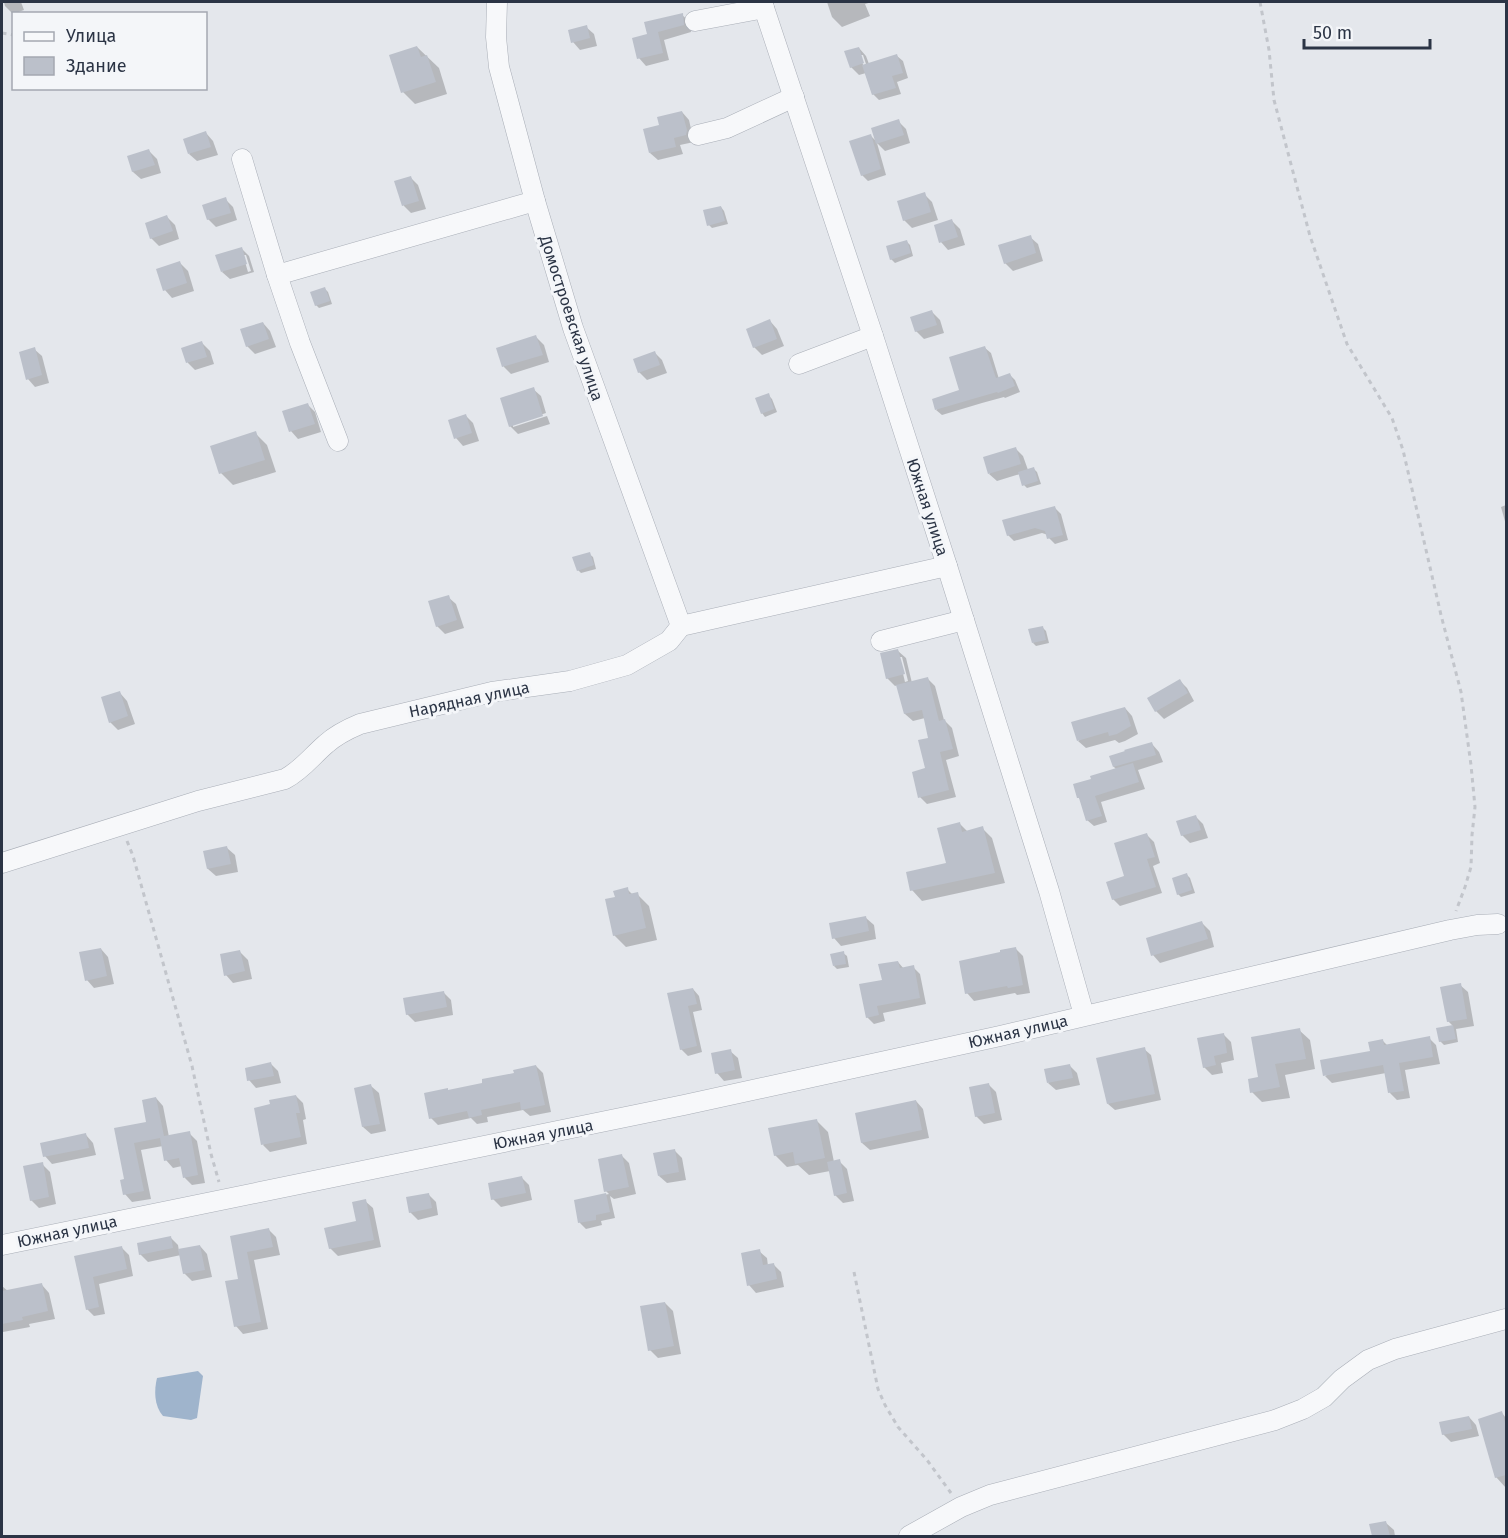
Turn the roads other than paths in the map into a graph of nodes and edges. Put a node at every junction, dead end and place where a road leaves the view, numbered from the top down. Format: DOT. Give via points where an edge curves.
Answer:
graph roads {
  1 [pos="501,2"];
  2 [pos="763,5"];
  3 [pos="695,21"];
  4 [pos="794,97"];
  5 [pos="698,135"];
  6 [pos="242,159"];
  7 [pos="535,201"];
  8 [pos="277,274"];
  9 [pos="873,336"];
  10 [pos="799,364"];
  11 [pos="338,441"];
  12 [pos="947,566"];
  13 [pos="964,620"];
  14 [pos="681,626"];
  15 [pos="881,641"];
  16 [pos="2,863"];
  17 [pos="1503,921"];
  18 [pos="1084,1015"];
  19 [pos="2,1245"];
  20 [pos="1506,1319"];
  21 [pos="909,1536"];
  1 -- 7 [label="street, Домостроевская улица" via="496,37 499,67"];
  2 -- 3 [label="street"];
  2 -- 4 [label="street, Южная улица"];
  4 -- 5 [label="street" via="727,128"];
  4 -- 9 [label="street, Южная улица"];
  6 -- 8 [label="street"];
  7 -- 8 [label="street"];
  7 -- 14 [label="street, Домостроевская улица" via="573,328"];
  8 -- 11 [label="street"];
  9 -- 10 [label="street"];
  9 -- 12 [label="street, Южная улица"];
  12 -- 13 [label="street, Южная улица"];
  12 -- 14 [label="street"];
  13 -- 15 [label="street"];
  13 -- 18 [label="street, Южная улица"];
  14 -- 16 [label="street, Нарядная улица" via="669,641 627,665 570,681 492,692 360,724 334,737 285,779 198,801"];
  17 -- 18 [label="street, Южная улица"];
  18 -- 19 [label="street, Южная улица" via="684,1105"];
  20 -- 21 [label="street" via="1368,1360 1324,1396 1275,1420 990,1495"];
}
